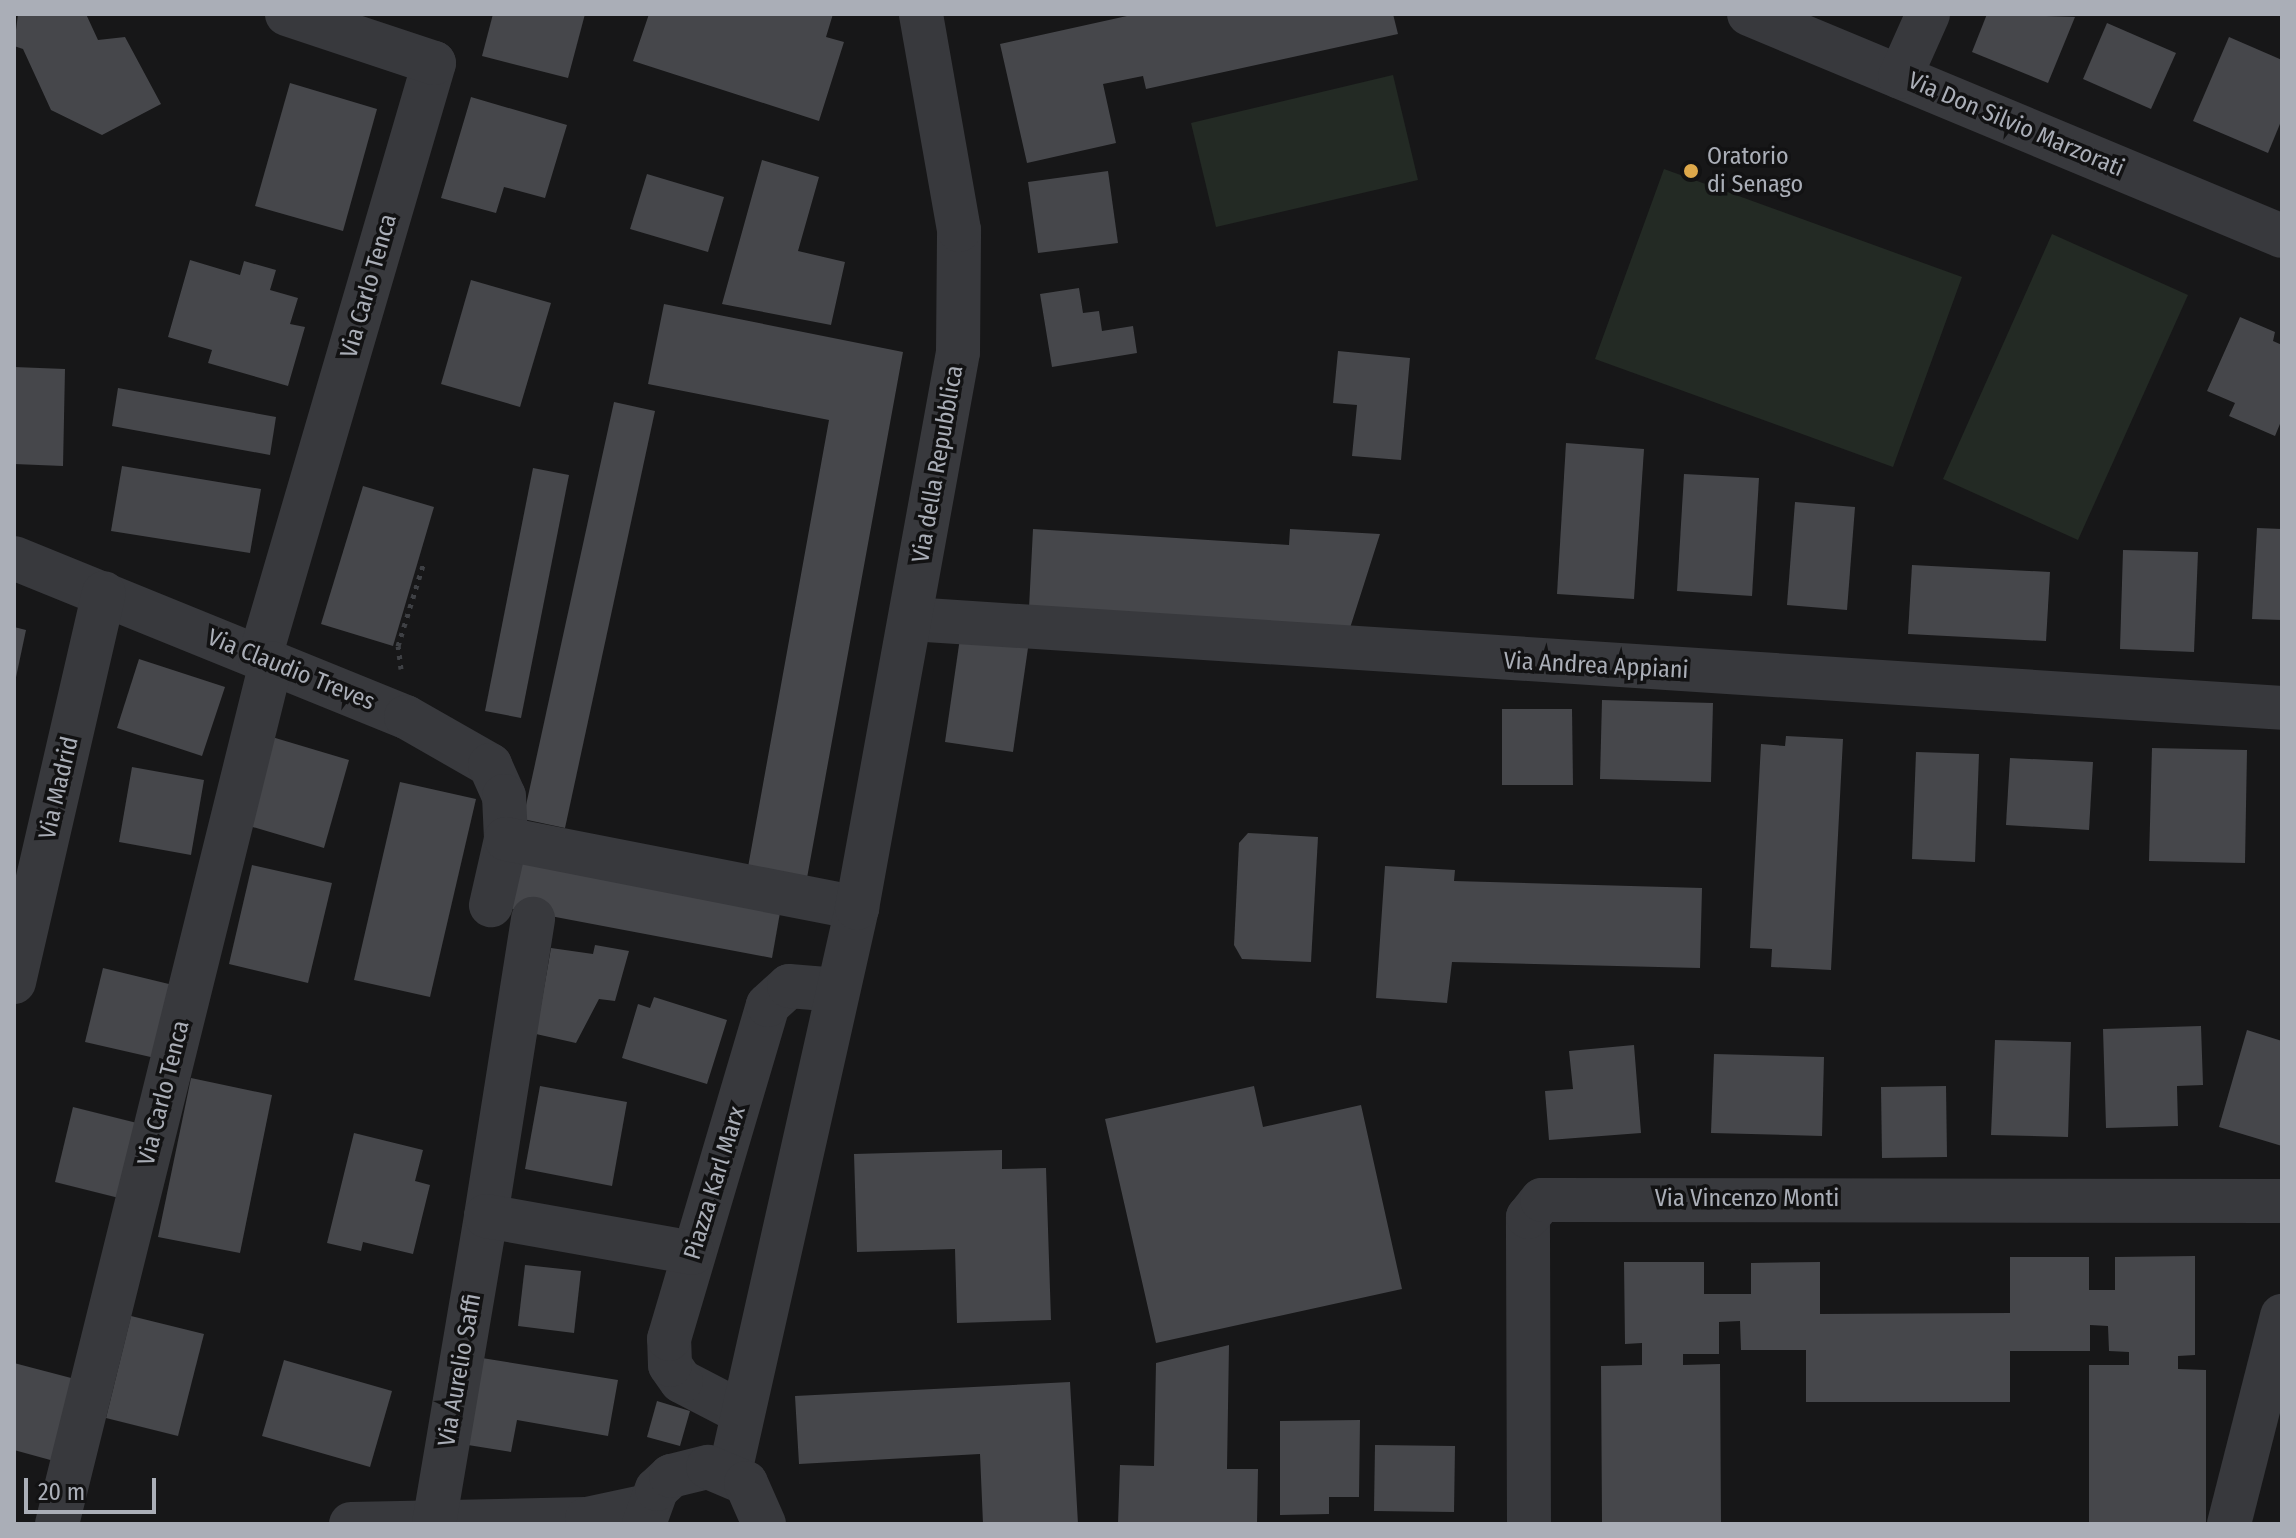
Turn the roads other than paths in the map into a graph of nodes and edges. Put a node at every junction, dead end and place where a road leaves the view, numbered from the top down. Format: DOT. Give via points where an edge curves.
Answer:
graph roads {
  1 [pos="287,14"];
  2 [pos="1749,14"];
  3 [pos="1928,14"];
  4 [pos="930,16"];
  5 [pos="1900,77"];
  6 [pos="2282,236"];
  7 [pos="14,558"];
  8 [pos="104,593"];
  9 [pos="911,619"];
  10 [pos="265,660"];
  11 [pos="2282,708"];
  12 [pos="506,839"];
  13 [pos="491,905"];
  14 [pos="857,908"];
  15 [pos="533,919"];
  16 [pos="14,982"];
  17 [pos="838,990"];
  18 [pos="2282,1201"];
  19 [pos="486,1216"];
  20 [pos="693,1253"];
  21 [pos="2282,1316"];
  22 [pos="762,1321"];
  23 [pos="731,1407"];
  24 [pos="719,1469"];
  25 [pos="646,1515"];
  26 [pos="489,1523"];
  27 [pos="57,1524"];
  28 [pos="351,1524"];
  29 [pos="434,1524"];
  30 [pos="764,1524"];
  31 [pos="1529,1524"];
  32 [pos="2229,1524"];
  1 -- 10 [label="street, Via Carlo Tenca" via="434,63"];
  2 -- 5 [label="street, Via Don Silvio Marzorati"];
  3 -- 5 [label="street"];
  4 -- 9 [label="street, Via della Repubblica" via="962,291"];
  5 -- 6 [label="street, Via Don Silvio Marzorati"];
  7 -- 8 [label="street, Via Claudio Treves"];
  8 -- 10 [label="street, Via Claudio Treves"];
  8 -- 16 [label="street, Via Madrid"];
  9 -- 11 [label="street, Via Andrea Appiani" via="980,629"];
  9 -- 14 [label="street, Via della Repubblica"];
  10 -- 12 [label="street, Via Claudio Treves" via="406,717 490,765 504,796"];
  10 -- 27 [label="street, Via Carlo Tenca"];
  12 -- 13 [label="street, Via Claudio Treves"];
  12 -- 14 [label="street"];
  14 -- 17 [label="street"];
  15 -- 19 [label="street, Via Aurelio Saffi"];
  17 -- 20 [label="street, Piazza Karl Marx" via="789,986 768,1005"];
  17 -- 22 [label="street"];
  18 -- 31 [label="street, Via Vincenzo Monti" via="1542,1200 1528,1217"];
  19 -- 20 [label="street"];
  19 -- 29 [label="street, Via Aurelio Saffi"];
  20 -- 23 [label="street, Piazza Karl Marx" via="669,1339 670,1365 698,1393"];
  21 -- 32 [label="street"];
  22 -- 23 [label="street"];
  22 -- 24 [label="street"];
  23 -- 24 [label="street"];
  24 -- 25 [label="street" via="671,1476"];
  24 -- 30 [label="street" via="758,1499"];
  25 -- 26 [label="street"];
  26 -- 29 [label="street"];
  28 -- 29 [label="street"];
}
